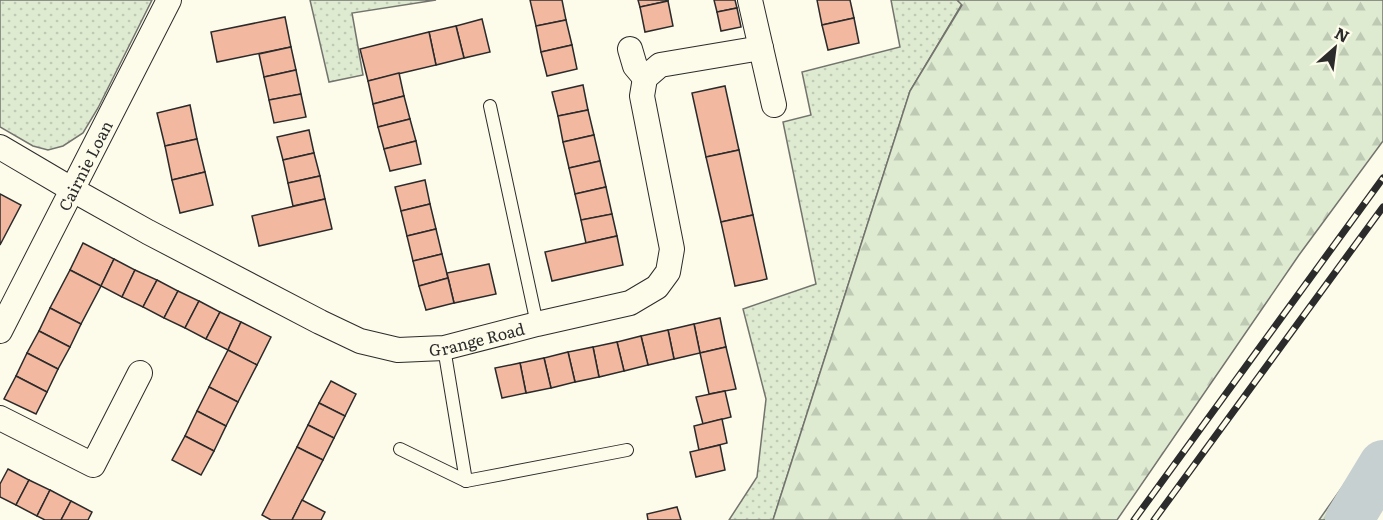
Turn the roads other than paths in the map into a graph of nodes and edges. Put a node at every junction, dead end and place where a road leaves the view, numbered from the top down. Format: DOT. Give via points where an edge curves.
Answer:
graph roads {
  1 [pos="170,0"];
  2 [pos="750,0"];
  3 [pos="761,48"];
  4 [pos="630,49"];
  5 [pos="645,78"];
  6 [pos="774,105"];
  7 [pos="490,106"];
  8 [pos="0,147"];
  9 [pos="73,190"];
  10 [pos="537,324"];
  11 [pos="0,331"];
  12 [pos="444,348"];
  13 [pos="140,373"];
  14 [pos="0,418"];
  15 [pos="400,449"];
  16 [pos="627,450"];
  17 [pos="466,481"];
  1 -- 9 [label="street, Cairnie Loan"];
  2 -- 3 [label="street"];
  3 -- 5 [label="street" via="660,65"];
  3 -- 6 [label="street"];
  4 -- 5 [label="street" via="635,66"];
  5 -- 10 [label="street, Grange Road" via="642,96 672,249 668,272 657,287 630,303"];
  7 -- 10 [label="lane"];
  8 -- 9 [label="street, Grange Road"];
  9 -- 11 [label="street, Cairnie Loan"];
  9 -- 12 [label="street, Grange Road" via="360,341 398,350"];
  10 -- 12 [label="street, Grange Road"];
  12 -- 17 [label="lane"];
  13 -- 14 [label="street" via="93,465"];
  15 -- 17 [label="lane"];
  16 -- 17 [label="lane"];
}
